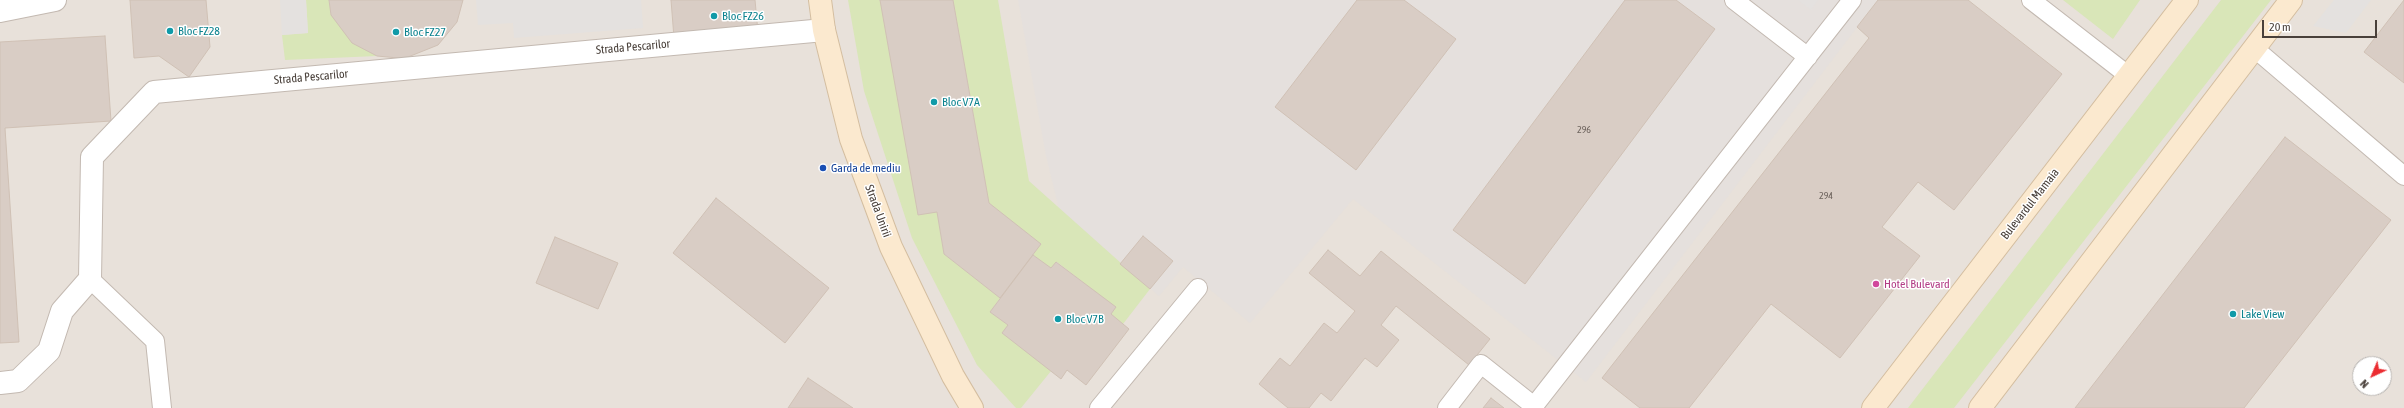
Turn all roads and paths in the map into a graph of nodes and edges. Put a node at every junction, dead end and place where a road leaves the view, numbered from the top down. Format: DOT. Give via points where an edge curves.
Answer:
graph roads {
  1 [pos="55,0"];
  2 [pos="820,0"];
  3 [pos="1734,0"];
  4 [pos="1852,0"];
  5 [pos="2031,0"];
  6 [pos="2187,0"];
  7 [pos="2291,0"];
  8 [pos="0,11"];
  9 [pos="824,30"];
  10 [pos="2254,48"];
  11 [pos="1808,57"];
  12 [pos="2129,76"];
  13 [pos="2404,176"];
  14 [pos="90,280"];
  15 [pos="1198,288"];
  16 [pos="0,383"];
  17 [pos="162,408"];
  18 [pos="972,408"];
  19 [pos="1099,408"];
  20 [pos="1446,408"];
  21 [pos="1873,408"];
  22 [pos="1980,408"];
  1 -- 8 [label="street"];
  2 -- 9 [label="main road, Strada Unirii"];
  3 -- 11 [label="lane"];
  4 -- 11 [label="lane"];
  5 -- 12 [label="lane"];
  6 -- 12 [label="main road, Bulevardul Mamaia"];
  7 -- 10 [label="main road"];
  9 -- 14 [label="street, Strada Pescarilor" via="154,92 92,157"];
  9 -- 18 [label="main road, Strada Unirii" via="851,138 891,247 953,376"];
  10 -- 13 [label="lane"];
  10 -- 22 [label="main road"];
  11 -- 20 [label="lane" via="1534,406 1481,364"];
  12 -- 21 [label="main road, Bulevardul Mamaia"];
  14 -- 16 [label="street" via="62,311 49,351 18,381"];
  14 -- 17 [label="lane" via="155,341"];
  15 -- 19 [label="lane"];
}
